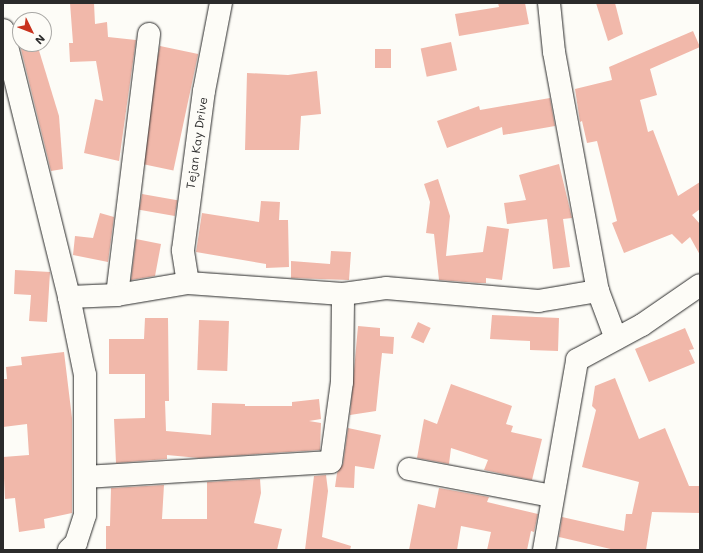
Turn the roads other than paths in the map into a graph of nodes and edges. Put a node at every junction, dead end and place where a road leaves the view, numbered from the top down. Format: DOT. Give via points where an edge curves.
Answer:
graph roads {
  1 [pos="222,3"];
  2 [pos="549,3"];
  3 [pos="3,30"];
  4 [pos="149,34"];
  5 [pos="188,283"];
  6 [pos="700,285"];
  7 [pos="598,291"];
  8 [pos="343,294"];
  9 [pos="117,295"];
  10 [pos="69,297"];
  11 [pos="616,339"];
  12 [pos="409,469"];
  13 [pos="85,477"];
  14 [pos="552,496"];
  15 [pos="69,550"];
  16 [pos="544,550"];
  1 -- 5 [label="street, Tejan Kay Drive" via="204,91 183,250"];
  2 -- 7 [label="street" via="554,52"];
  3 -- 10 [label="street"];
  4 -- 9 [label="street"];
  5 -- 8 [label="street"];
  5 -- 9 [label="street"];
  6 -- 11 [label="street" via="642,325"];
  7 -- 8 [label="street" via="538,301 386,288"];
  7 -- 11 [label="street"];
  8 -- 13 [label="street" via="342,382 331,462"];
  9 -- 10 [label="street"];
  10 -- 13 [label="street" via="86,375"];
  11 -- 14 [label="street" via="577,360"];
  12 -- 14 [label="street"];
  13 -- 15 [label="street" via="85,515 76,543"];
  14 -- 16 [label="street"];
}
